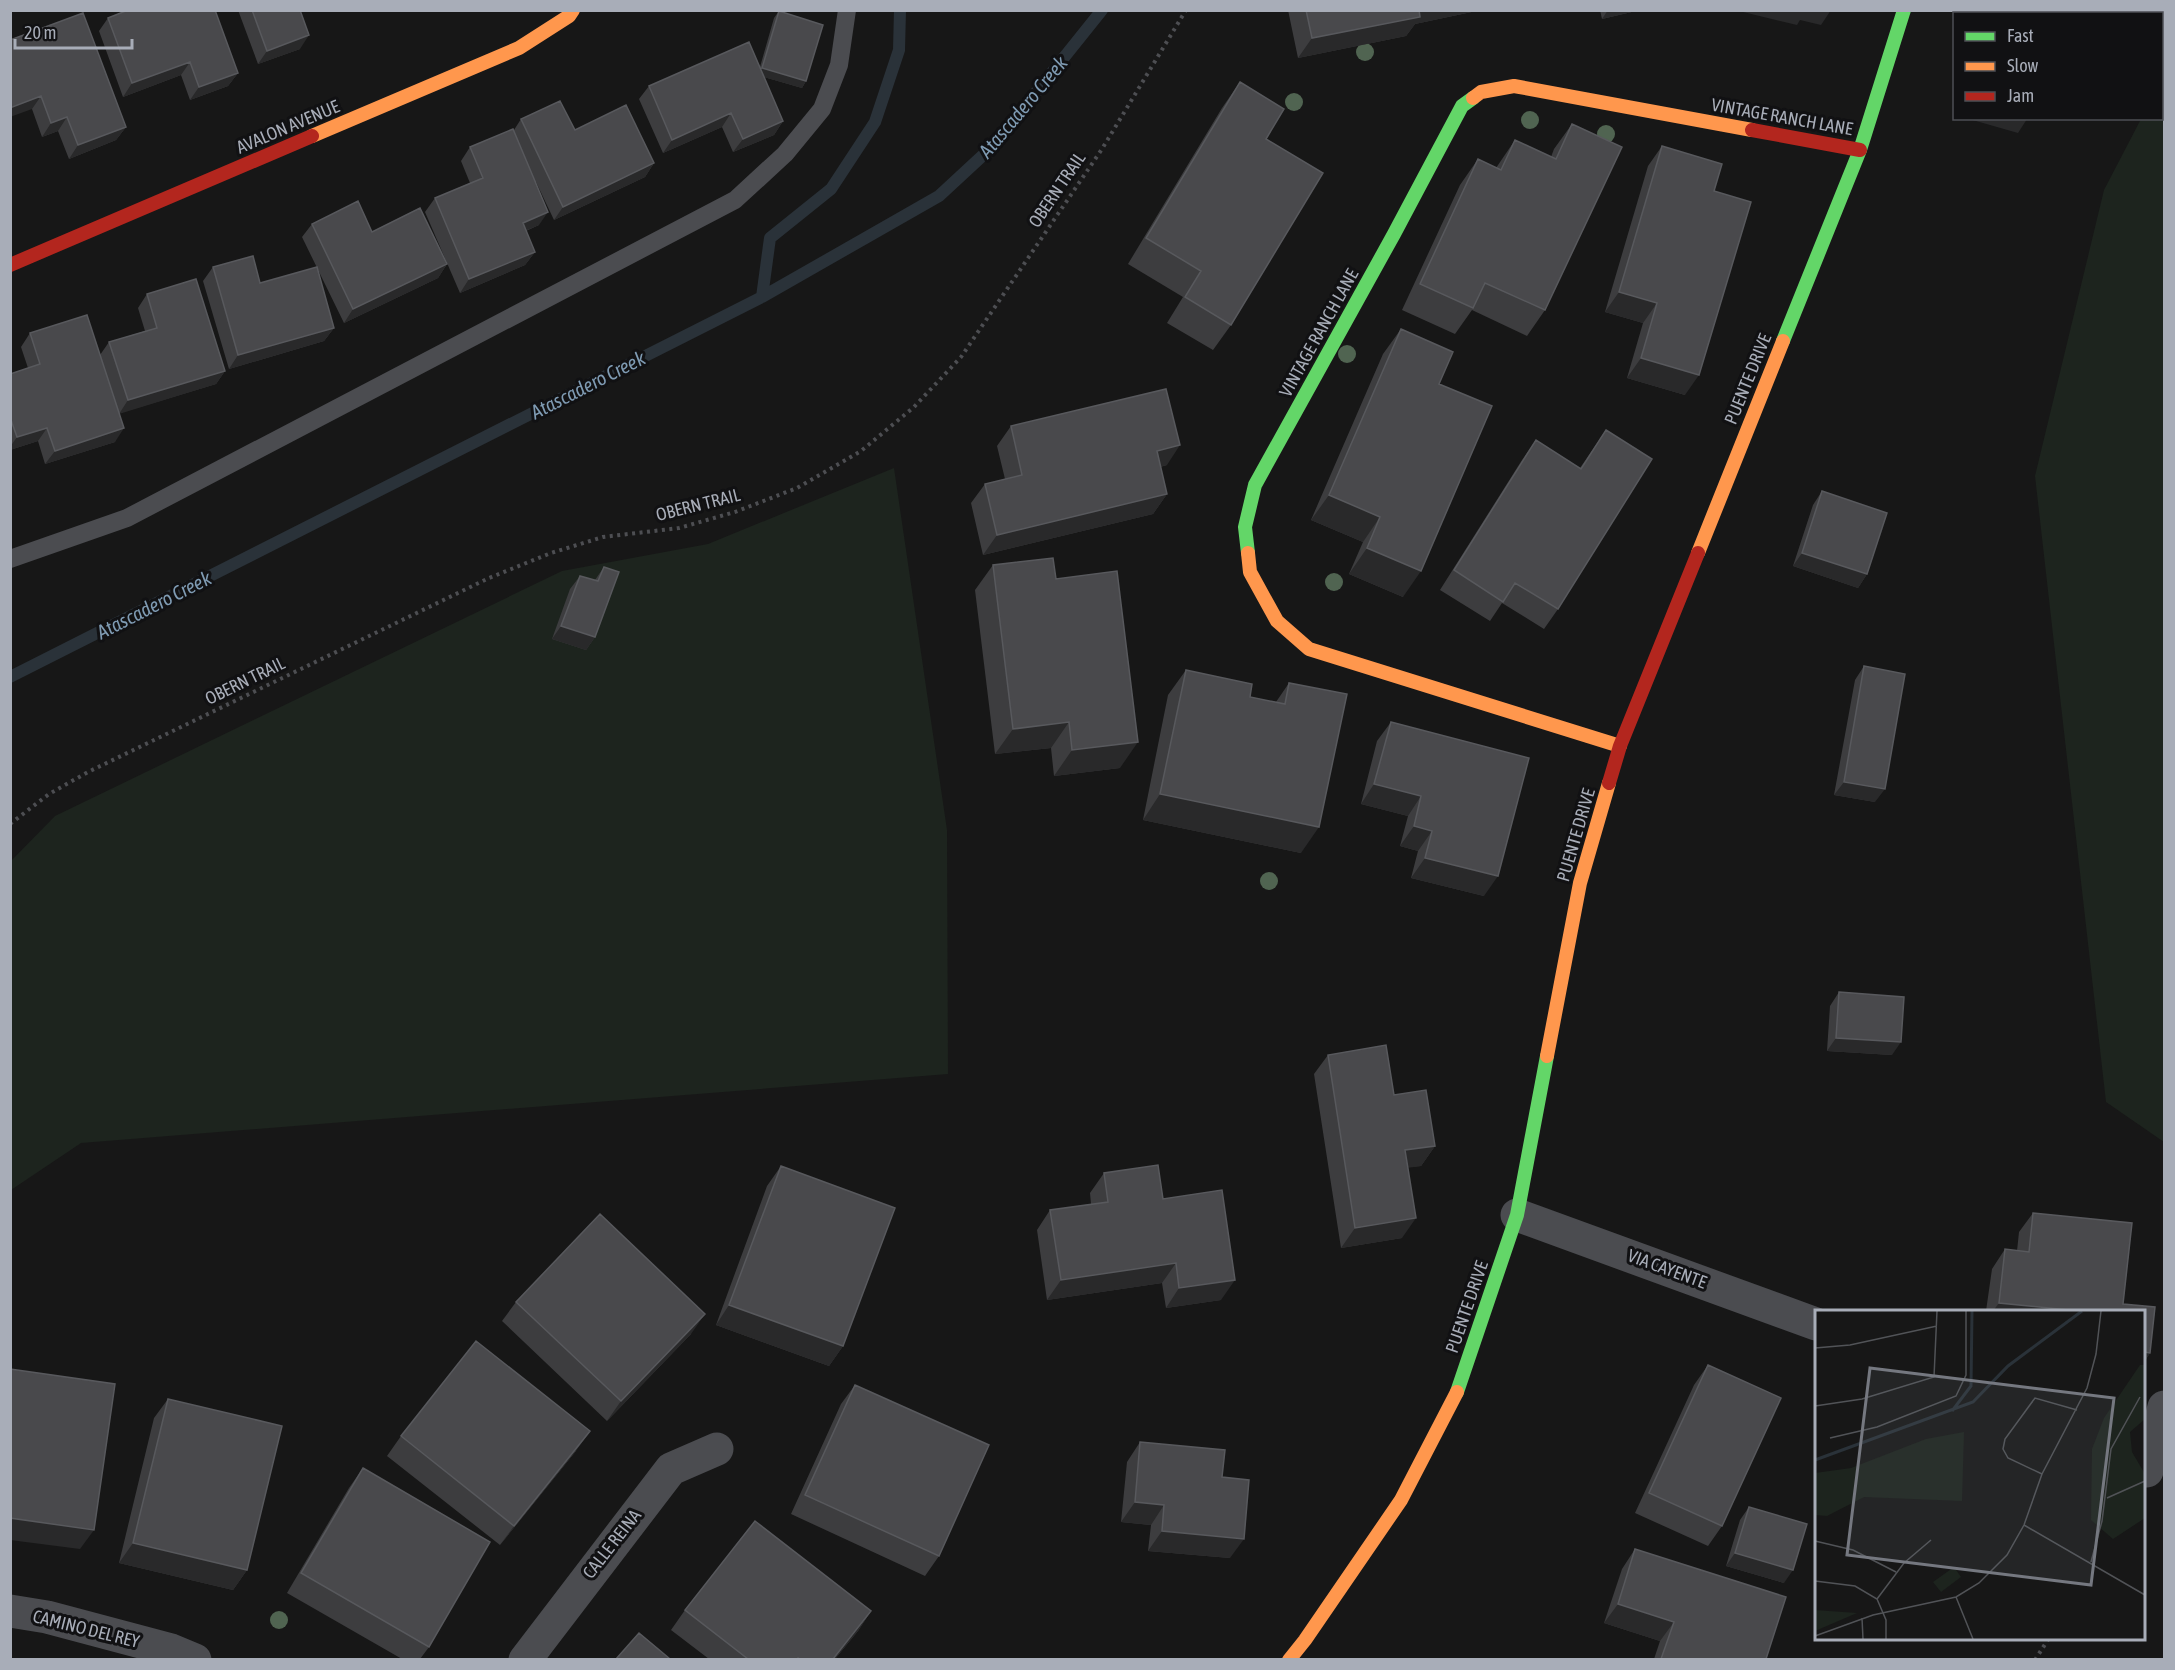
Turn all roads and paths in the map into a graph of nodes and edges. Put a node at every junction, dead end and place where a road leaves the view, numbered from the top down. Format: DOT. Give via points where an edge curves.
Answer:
graph roads {
  1 [pos="573,10"];
  2 [pos="847,10"];
  3 [pos="1186,10"];
  4 [pos="1904,10"];
  5 [pos="1860,150"];
  6 [pos="10,265"];
  7 [pos="10,559"];
  8 [pos="1620,746"];
  9 [pos="10,824"];
  10 [pos="1517,1215"];
  11 [pos="1815,1324"];
  12 [pos="2164,1407"];
  13 [pos="717,1449"];
  14 [pos="2152,1474"];
  15 [pos="10,1611"];
  16 [pos="2048,1640"];
  17 [pos="195,1659"];
  18 [pos="525,1659"];
  19 [pos="1289,1659"];
  20 [pos="2035,1659"];
  1 -- 6 [label="street, AVALON AVENUE" via="519,48"];
  2 -- 7 [label="lane" via="839,65 822,109 785,154 735,200 127,518"];
  3 -- 9 [label="path, OBERN TRAIL" via="1102,149 961,357 914,407 861,451 797,488 735,512 679,528 603,537 489,578 88,772 49,794"];
  4 -- 5 [label="street, PUENTE DRIVE"];
  5 -- 8 [label="street, PUENTE DRIVE"];
  5 -- 8 [label="street, VINTAGE RANCH LANE" via="1514,86 1481,92 1462,106 1256,485 1245,527 1250,572 1277,621 1309,649"];
  8 -- 10 [label="street, PUENTE DRIVE" via="1580,883"];
  10 -- 11 [label="street, VIA CAYENTE"];
  10 -- 19 [label="street, PUENTE DRIVE" via="1460,1385 1401,1500"];
  12 -- 14 [label="street"];
  13 -- 18 [label="street, CALLE REINA" via="671,1469"];
  15 -- 17 [label="street, CAMINO DEL REY" via="47,1617"];
  16 -- 20 [label="path"];
}
